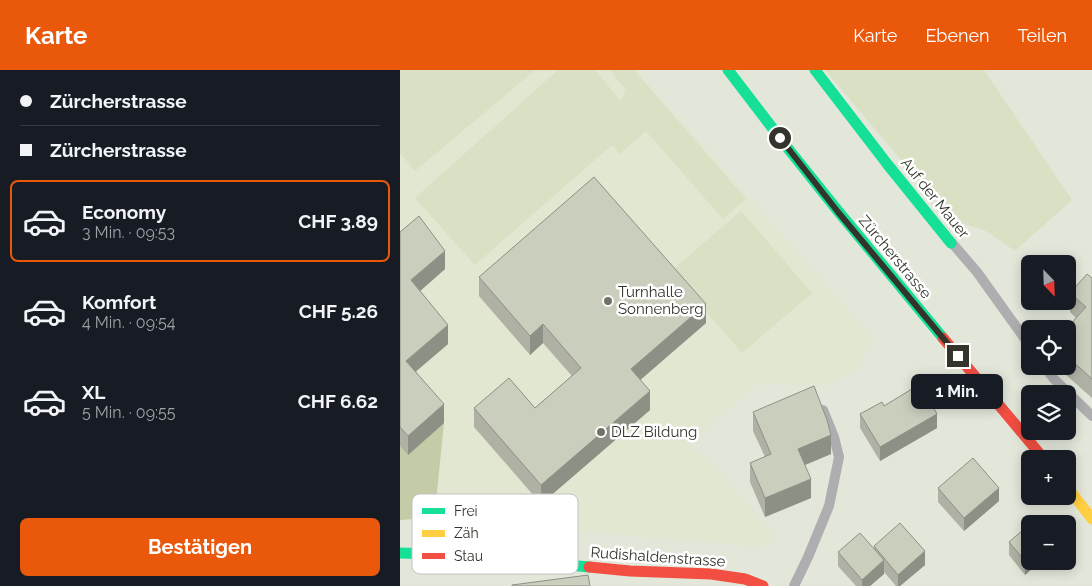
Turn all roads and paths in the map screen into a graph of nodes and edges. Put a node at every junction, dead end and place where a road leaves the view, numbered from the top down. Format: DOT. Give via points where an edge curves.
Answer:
graph roads {
  1 [pos="728,70"];
  2 [pos="815,70"];
  3 [pos="951,243"];
  4 [pos="1021,333"];
  5 [pos="1050,375"];
  6 [pos="819,400"];
  7 [pos="1092,416"];
  8 [pos="1036,450"];
  9 [pos="1076,498"];
  10 [pos="1092,519"];
  11 [pos="578,566"];
  12 [pos="763,586"];
  13 [pos="794,586"];
  1 -- 8 [label="street, Zürcherstrasse" via="838,212"];
  2 -- 3 [label="street, Auf der Mauer"];
  3 -- 4 [label="lane, Auf der Mauer" via="977,272"];
  5 -- 7 [label="lane"];
  6 -- 13 [label="lane" via="839,458 828,506"];
  9 -- 10 [label="street"];
  11 -- 12 [label="street, Rudishaldenstrasse" via="710,574 745,579"];
}
